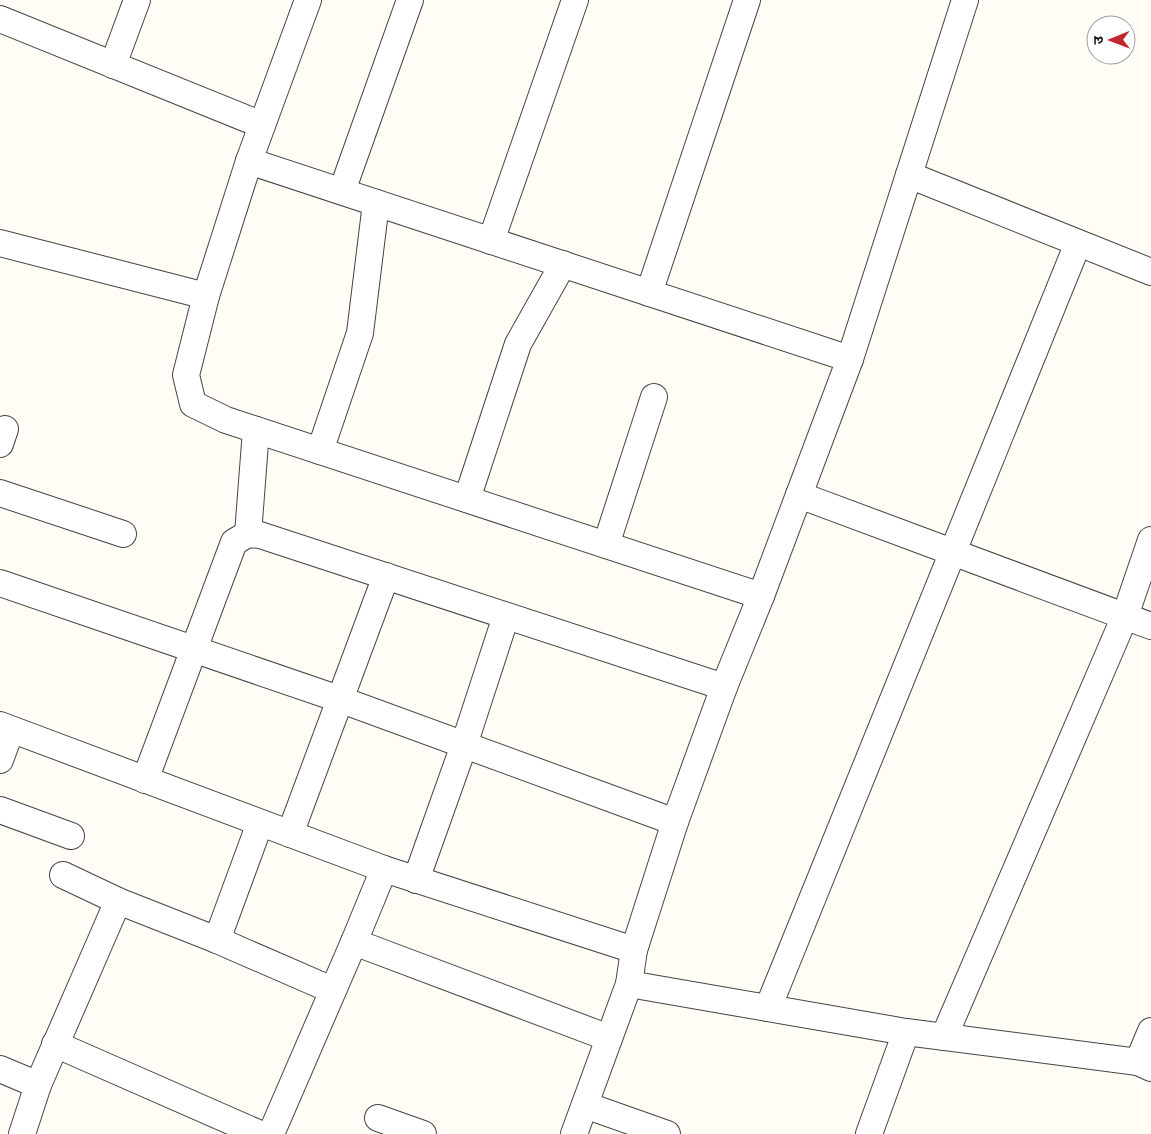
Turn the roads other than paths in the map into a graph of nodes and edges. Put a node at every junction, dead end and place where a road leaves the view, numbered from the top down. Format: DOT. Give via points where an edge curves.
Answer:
graph roads {
  1 [pos="137,0"];
  2 [pos="308,0"];
  3 [pos="410,0"];
  4 [pos="575,0"];
  5 [pos="747,0"];
  6 [pos="965,0"];
  7 [pos="0,19"];
  8 [pos="113,65"];
  9 [pos="262,125"];
  10 [pos="249,160"];
  11 [pos="909,175"];
  12 [pos="342,191"];
  13 [pos="376,203"];
  14 [pos="491,241"];
  15 [pos="0,243"];
  16 [pos="1078,243"];
  17 [pos="562,264"];
  18 [pos="1151,272"];
  19 [pos="649,293"];
  20 [pos="206,296"];
  21 [pos="850,359"];
  22 [pos="654,397"];
  23 [pos="256,430"];
  24 [pos="320,451"];
  25 [pos="0,493"];
  26 [pos="799,495"];
  27 [pos="467,500"];
  28 [pos="123,534"];
  29 [pos="248,534"];
  30 [pos="1151,540"];
  31 [pos="606,545"];
  32 [pos="952,552"];
  33 [pos="386,576"];
  34 [pos="0,582"];
  35 [pos="761,596"];
  36 [pos="506,616"];
  37 [pos="1125,616"];
  38 [pos="1151,626"];
  39 [pos="194,649"];
  40 [pos="724,687"];
  41 [pos="339,699"];
  42 [pos="6,728"];
  43 [pos="464,745"];
  44 [pos="0,760"];
  45 [pos="145,780"];
  46 [pos="0,810"];
  47 [pos="675,822"];
  48 [pos="260,823"];
  49 [pos="290,834"];
  50 [pos="71,836"];
  51 [pos="384,869"];
  52 [pos="63,875"];
  53 [pos="416,880"];
  54 [pos="118,901"];
  55 [pos="217,940"];
  56 [pos="354,942"];
  57 [pos="634,950"];
  58 [pos="629,984"];
  59 [pos="332,990"];
  60 [pos="768,1008"];
  61 [pos="1151,1031"];
  62 [pos="906,1032"];
  63 [pos="944,1036"];
  64 [pos="608,1038"];
  65 [pos="56,1044"];
  66 [pos="1144,1065"];
  67 [pos="0,1069"];
  68 [pos="38,1085"];
  69 [pos="585,1105"];
  70 [pos="378,1118"];
  71 [pos="22,1134"];
  72 [pos="260,1134"];
  73 [pos="271,1134"];
  74 [pos="423,1134"];
  75 [pos="574,1134"];
  76 [pos="667,1134"];
  77 [pos="869,1134"];
  1 -- 8 [label="street"];
  2 -- 9 [label="street"];
  3 -- 12 [label="street"];
  4 -- 14 [label="street"];
  5 -- 19 [label="street"];
  6 -- 11 [label="street"];
  7 -- 8 [label="street"];
  8 -- 9 [label="street"];
  9 -- 10 [label="street"];
  10 -- 12 [label="street"];
  10 -- 20 [label="street"];
  11 -- 16 [label="street"];
  11 -- 21 [label="street"];
  12 -- 13 [label="street"];
  13 -- 14 [label="street"];
  13 -- 24 [label="street" via="360,333"];
  14 -- 17 [label="street"];
  15 -- 20 [label="street"];
  16 -- 18 [label="street"];
  16 -- 32 [label="street"];
  17 -- 19 [label="street"];
  17 -- 27 [label="street" via="518,344"];
  19 -- 21 [label="street"];
  20 -- 23 [label="street" via="186,375 193,404"];
  21 -- 26 [label="street"];
  22 -- 31 [label="street"];
  23 -- 24 [label="street"];
  23 -- 29 [label="street"];
  24 -- 27 [label="street"];
  25 -- 28 [label="street"];
  26 -- 32 [label="street"];
  26 -- 35 [label="street"];
  27 -- 31 [label="street"];
  29 -- 33 [label="street" via="260,535"];
  29 -- 39 [label="street" via="234,542"];
  30 -- 37 [label="street"];
  31 -- 35 [label="street"];
  32 -- 37 [label="street"];
  32 -- 60 [label="street"];
  33 -- 36 [label="street"];
  33 -- 41 [label="street"];
  34 -- 39 [label="street"];
  35 -- 40 [label="street"];
  36 -- 40 [label="street"];
  36 -- 43 [label="street"];
  37 -- 38 [label="street"];
  37 -- 63 [label="street"];
  39 -- 41 [label="street"];
  39 -- 45 [label="street"];
  40 -- 47 [label="street"];
  41 -- 43 [label="street"];
  41 -- 49 [label="street"];
  42 -- 44 [label="street"];
  42 -- 45 [label="street"];
  43 -- 47 [label="street"];
  43 -- 53 [label="street"];
  45 -- 48 [label="street"];
  46 -- 50 [label="street"];
  47 -- 57 [label="street"];
  48 -- 49 [label="street"];
  48 -- 55 [label="street"];
  49 -- 51 [label="street"];
  51 -- 53 [label="street"];
  51 -- 56 [label="street"];
  52 -- 54 [label="street"];
  53 -- 57 [label="street"];
  54 -- 55 [label="street"];
  54 -- 65 [label="street"];
  55 -- 59 [label="street"];
  56 -- 59 [label="street"];
  56 -- 64 [label="street"];
  57 -- 58 [label="street"];
  58 -- 60 [label="street"];
  58 -- 64 [label="street"];
  59 -- 73 [label="street"];
  60 -- 62 [label="street"];
  61 -- 66 [label="street"];
  62 -- 63 [label="street"];
  62 -- 77 [label="street"];
  63 -- 66 [label="street"];
  64 -- 69 [label="street"];
  65 -- 68 [label="street"];
  65 -- 72 [label="street"];
  67 -- 68 [label="street"];
  68 -- 71 [label="street"];
  69 -- 75 [label="street"];
  69 -- 76 [label="street"];
  70 -- 74 [label="street"];
}
